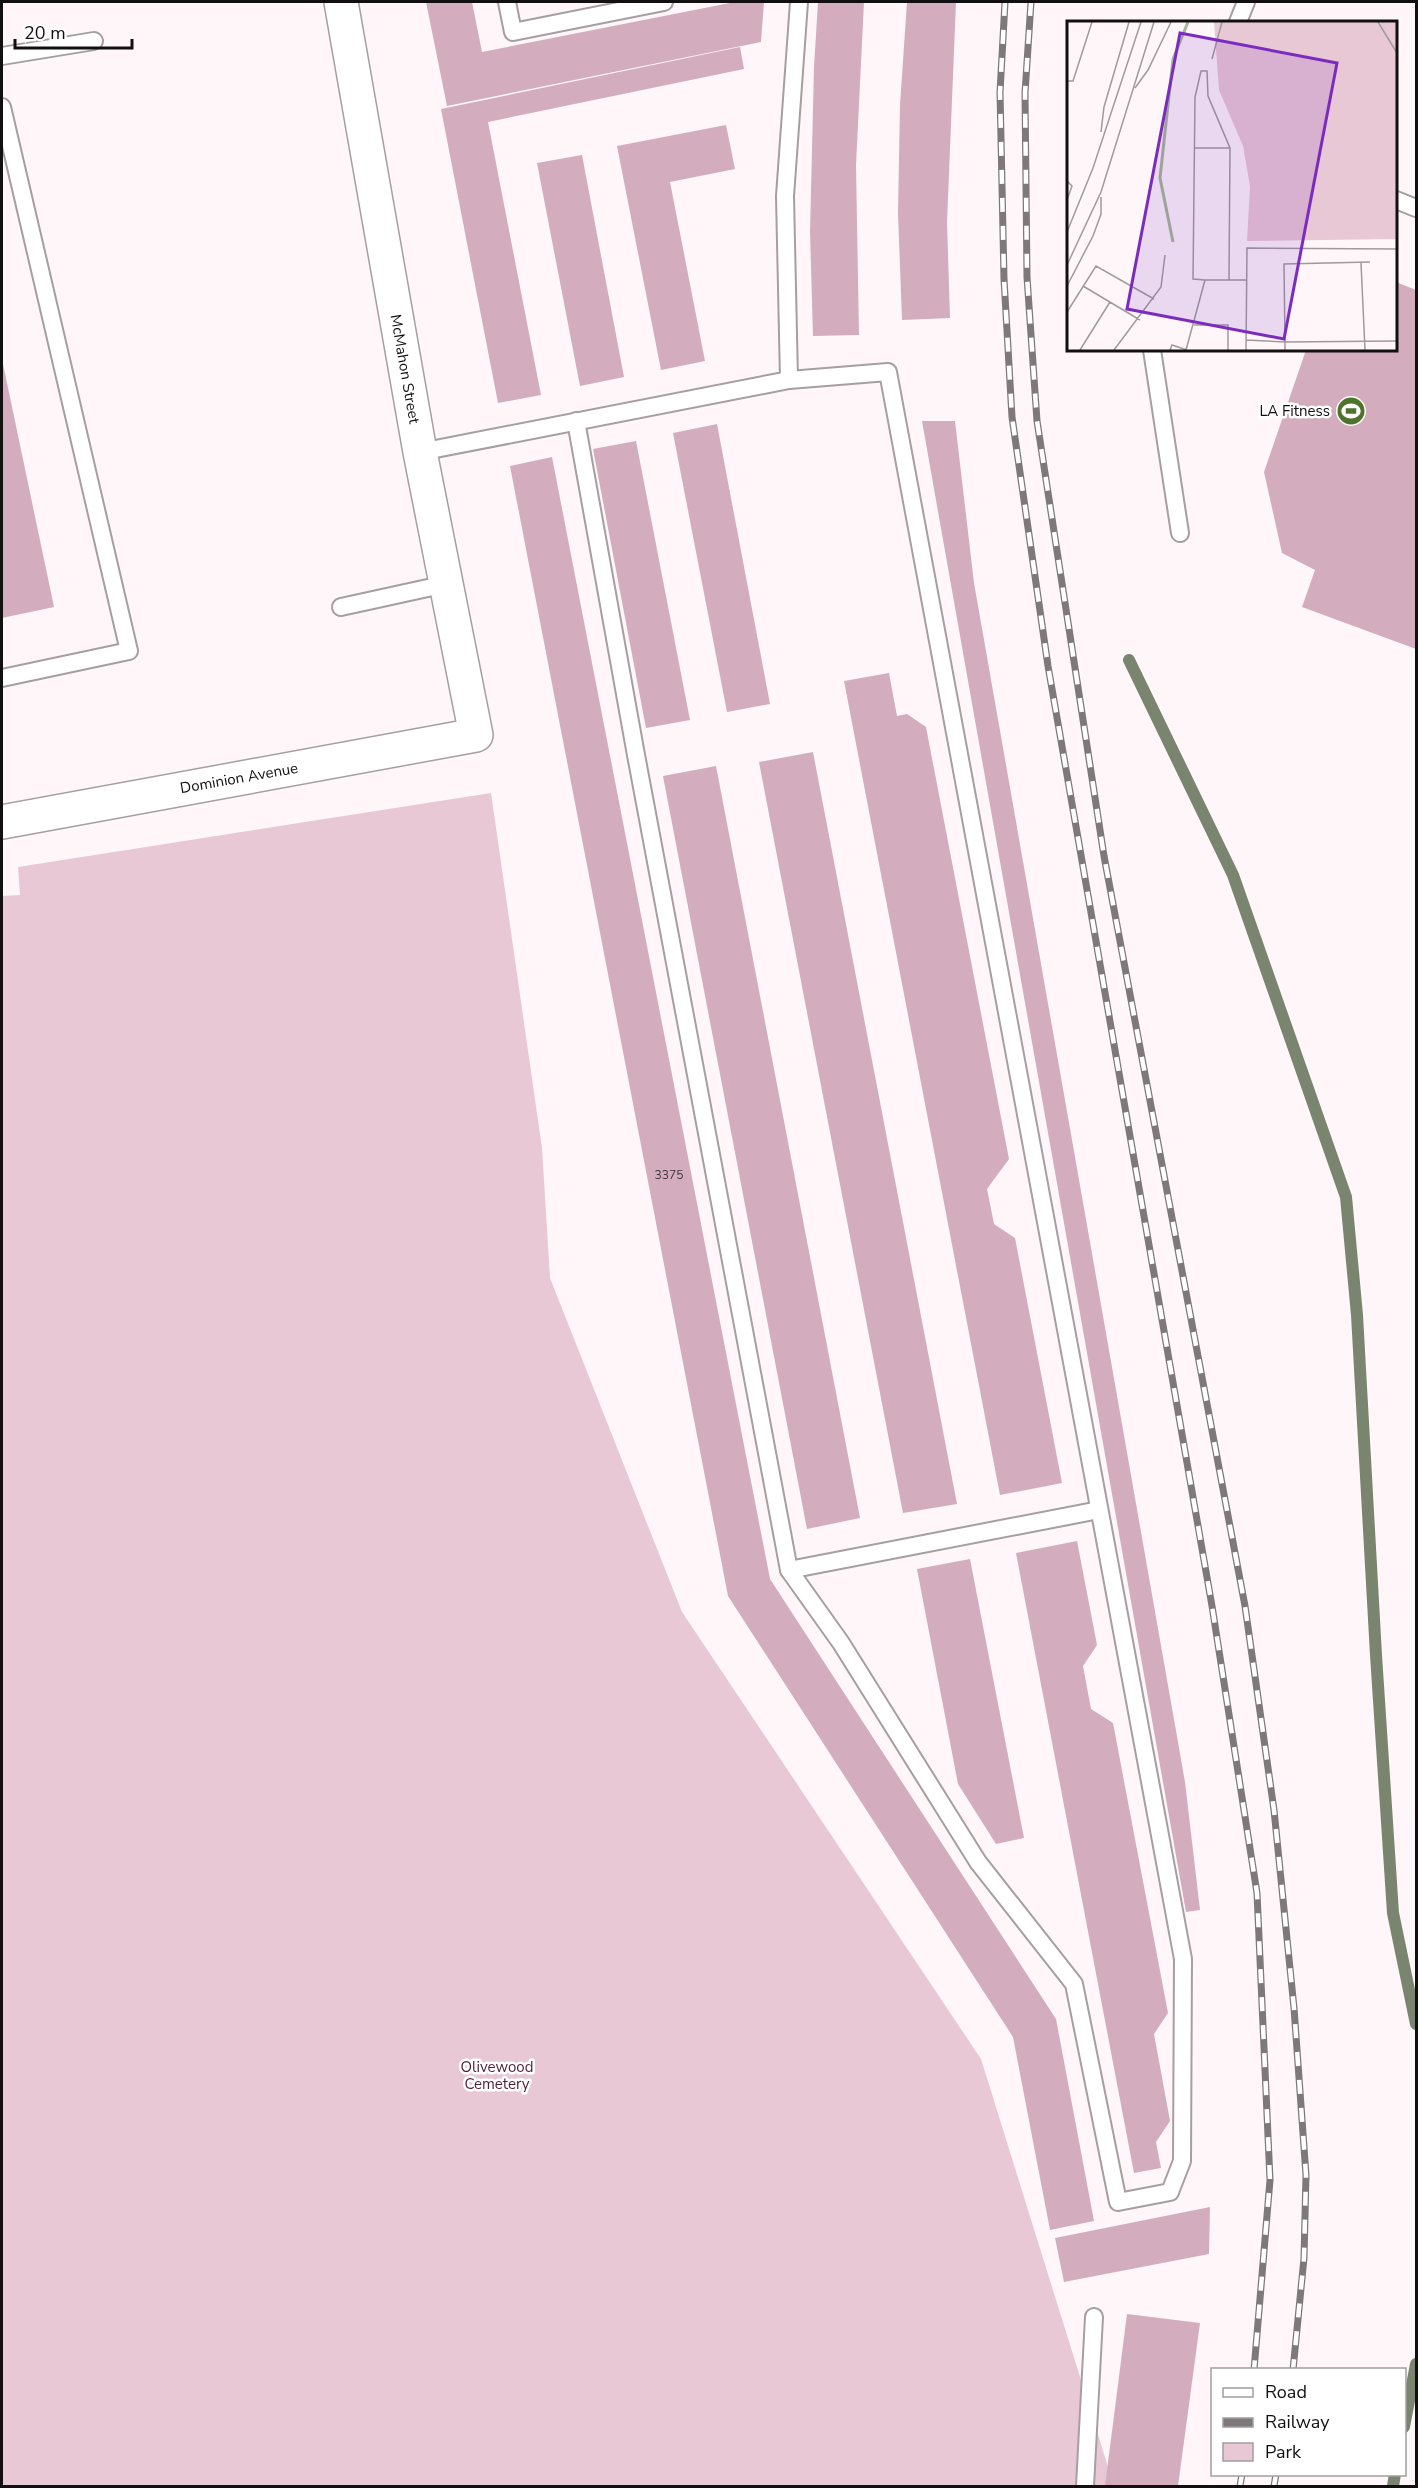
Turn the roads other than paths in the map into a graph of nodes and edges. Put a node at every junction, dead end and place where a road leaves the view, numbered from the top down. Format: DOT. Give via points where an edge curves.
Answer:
graph roads {
  1 [pos="341,2"];
  2 [pos="507,2"];
  3 [pos="664,2"];
  4 [pos="799,2"];
  5 [pos="1246,2"];
  6 [pos="1238,21"];
  7 [pos="94,41"];
  8 [pos="2,56"];
  9 [pos="2,107"];
  10 [pos="1397,201"];
  11 [pos="1416,208"];
  12 [pos="1152,351"];
  13 [pos="789,380"];
  14 [pos="576,421"];
  15 [pos="420,452"];
  16 [pos="1180,533"];
  17 [pos="446,584"];
  18 [pos="341,607"];
  19 [pos="2,678"];
  20 [pos="476,735"];
  21 [pos="2,822"];
  22 [pos="1099,1509"];
  23 [pos="789,1570"];
  24 [pos="1094,2317"];
  25 [pos="1084,2487"];
  1 -- 15 [label="street, McMahon Street"];
  2 -- 3 [label="lane" via="513,32"];
  4 -- 13 [label="lane" via="785,196"];
  5 -- 6 [label="lane"];
  7 -- 8 [label="lane"];
  9 -- 19 [label="lane" via="129,651"];
  10 -- 11 [label="lane"];
  12 -- 16 [label="lane"];
  13 -- 14 [label="lane"];
  13 -- 22 [label="lane" via="888,372"];
  14 -- 15 [label="lane"];
  14 -- 23 [label="lane"];
  15 -- 17 [label="street, McMahon Street"];
  17 -- 18 [label="lane"];
  17 -- 20 [label="street, McMahon Street"];
  20 -- 21 [label="street, Dominion Avenue"];
  22 -- 23 [label="lane"];
  22 -- 23 [label="lane" via="1183,1959 1182,2161 1170,2192 1118,2202 1074,1984 978,1862 841,1643"];
  24 -- 25 [label="lane"];
}
